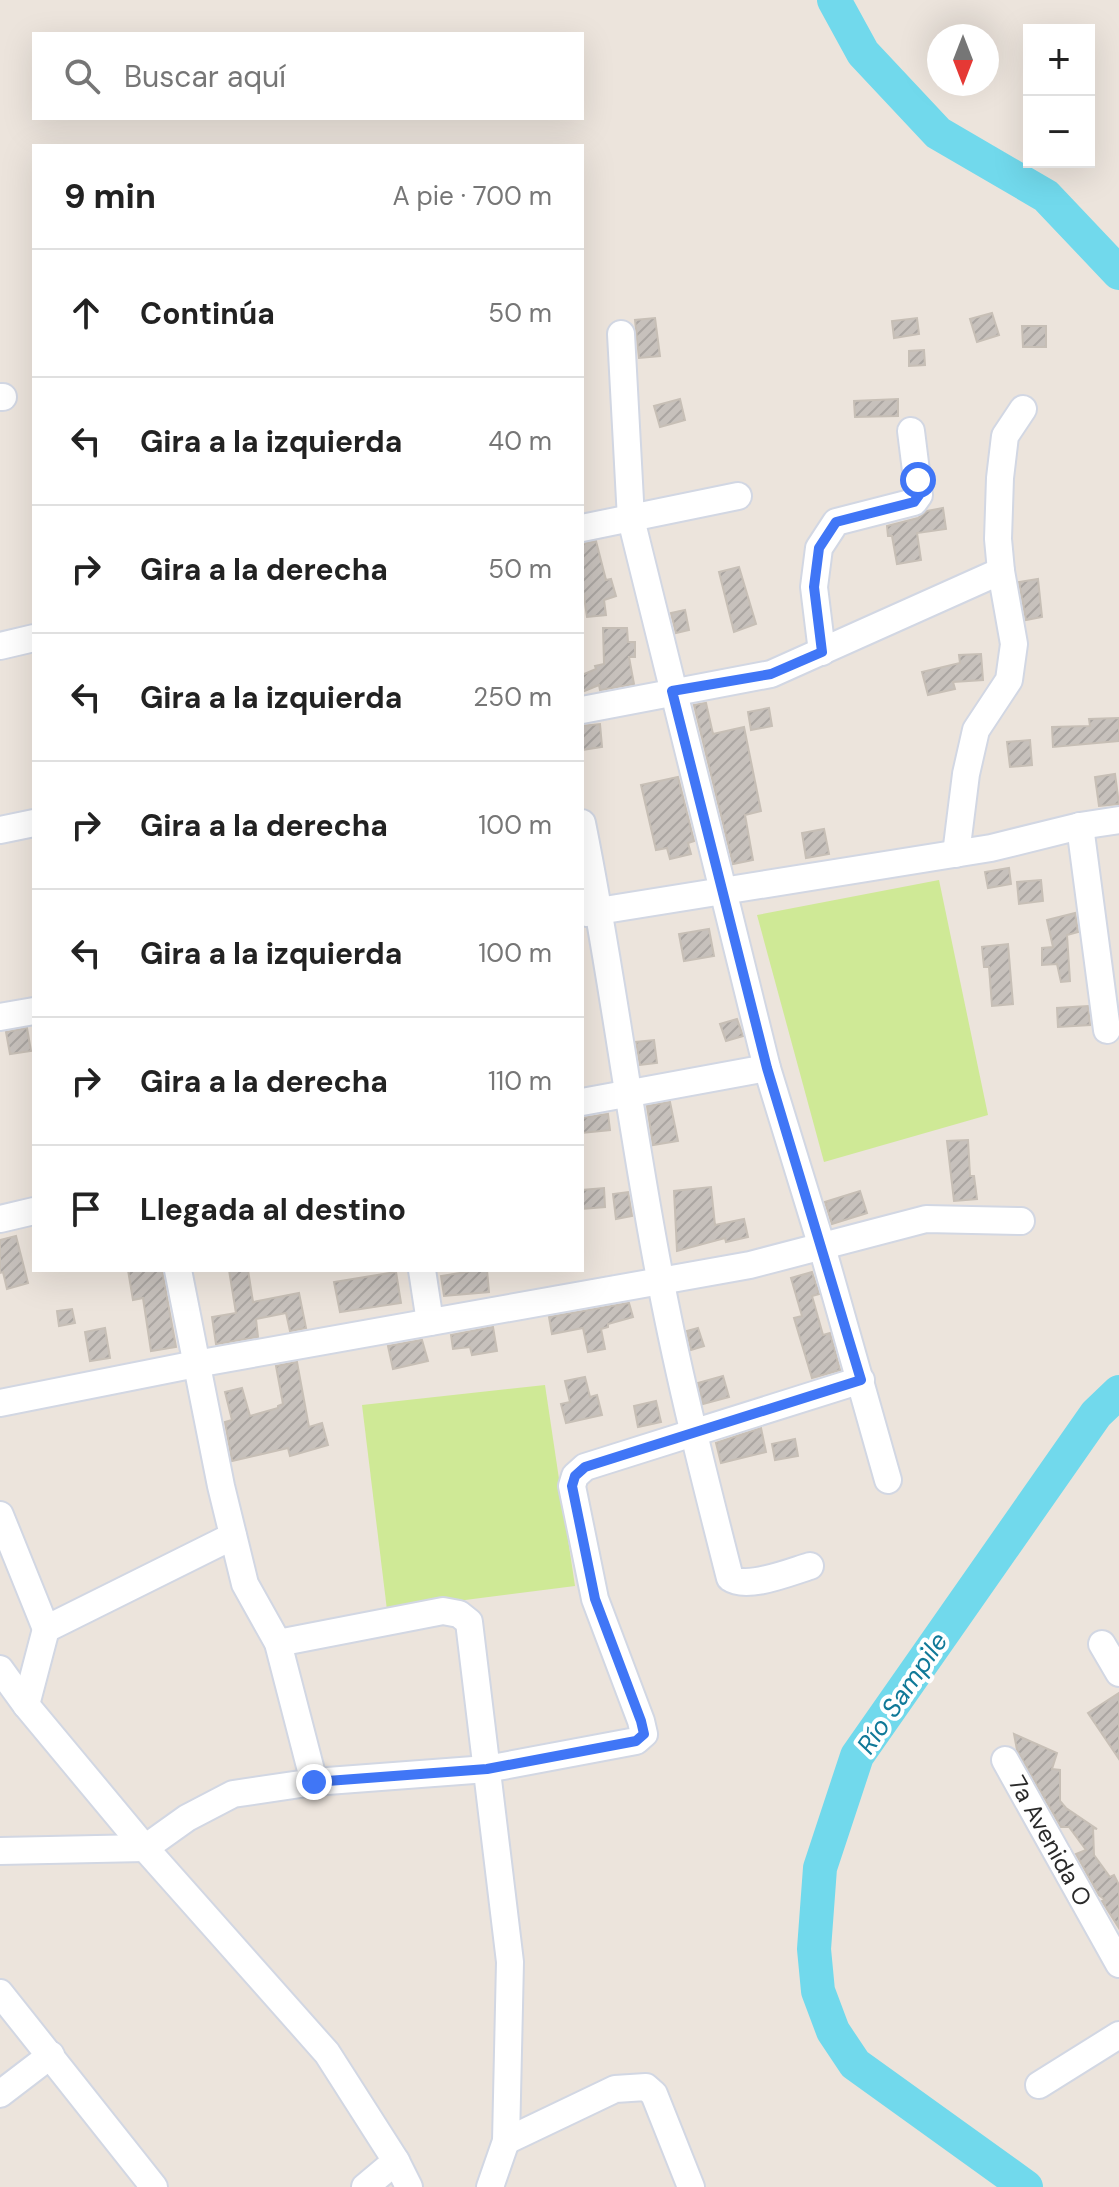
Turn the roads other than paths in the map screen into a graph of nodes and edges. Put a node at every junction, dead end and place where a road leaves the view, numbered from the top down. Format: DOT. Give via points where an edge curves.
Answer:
graph roads {
  1 [pos="621,334"];
  2 [pos="1023,409"];
  3 [pos="911,431"];
  4 [pos="738,496"];
  5 [pos="631,519"];
  6 [pos="584,528"];
  7 [pos="1001,571"];
  8 [pos="32,638"];
  9 [pos="0,646"];
  10 [pos="822,652"];
  11 [pos="672,691"];
  12 [pos="584,710"];
  13 [pos="1119,820"];
  14 [pos="32,823"];
  15 [pos="1080,826"];
  16 [pos="0,830"];
  17 [pos="584,843"];
  18 [pos="956,854"];
  19 [pos="722,891"];
  20 [pos="591,912"];
  21 [pos="32,1011"];
  22 [pos="0,1017"];
  23 [pos="1107,1030"];
  24 [pos="767,1068"];
  25 [pos="629,1093"];
  26 [pos="584,1102"];
  27 [pos="32,1211"];
  28 [pos="0,1219"];
  29 [pos="1021,1221"];
  30 [pos="822,1247"];
  31 [pos="178,1272"];
  32 [pos="422,1272"];
  33 [pos="661,1283"];
  34 [pos="430,1322"];
  35 [pos="196,1364"];
  36 [pos="861,1380"];
  37 [pos="0,1403"];
  38 [pos="693,1434"];
  39 [pos="888,1480"];
  40 [pos="0,1515"];
  41 [pos="233,1536"];
  42 [pos="810,1566"];
  43 [pos="46,1629"];
  44 [pos="278,1643"];
  45 [pos="1102,1644"];
  46 [pos="0,1669"];
  47 [pos="1119,1673"];
  48 [pos="26,1705"];
  49 [pos="1005,1760"];
  50 [pos="487,1769"];
  51 [pos="314,1782"];
  52 [pos="145,1848"];
  53 [pos="0,1851"];
  54 [pos="1119,1964"];
  55 [pos="0,1993"];
  56 [pos="1119,2035"];
  57 [pos="51,2055"];
  58 [pos="1039,2085"];
  59 [pos="0,2094"];
  60 [pos="506,2141"];
  61 [pos="396,2161"];
  62 [pos="154,2187"];
  63 [pos="365,2187"];
  64 [pos="409,2187"];
  65 [pos="490,2187"];
  66 [pos="691,2187"];
  1 -- 5 [label="street"];
  2 -- 7 [label="street" via="1005,436"];
  3 -- 10 [label="street" via="919,495 914,502 836,522 819,548 814,587"];
  4 -- 5 [label="street"];
  5 -- 6 [label="street"];
  5 -- 11 [label="street"];
  7 -- 10 [label="street"];
  7 -- 18 [label="street" via="1014,644 1009,680 976,730"];
  8 -- 9 [label="street"];
  10 -- 11 [label="street" via="771,674"];
  11 -- 12 [label="street"];
  11 -- 19 [label="street"];
  13 -- 15 [label="street"];
  14 -- 16 [label="street"];
  15 -- 18 [label="street"];
  15 -- 23 [label="street"];
  17 -- 20 [label="street"];
  18 -- 19 [label="street"];
  19 -- 20 [label="street"];
  19 -- 24 [label="street"];
  20 -- 25 [label="street"];
  21 -- 22 [label="street"];
  24 -- 25 [label="street"];
  24 -- 30 [label="street"];
  25 -- 26 [label="street"];
  25 -- 33 [label="street"];
  27 -- 28 [label="street"];
  29 -- 30 [label="street" via="926,1219"];
  30 -- 33 [label="street"];
  30 -- 36 [label="street"];
  31 -- 35 [label="street"];
  32 -- 34 [label="street"];
  33 -- 34 [label="street"];
  33 -- 38 [label="street"];
  34 -- 35 [label="street"];
  35 -- 37 [label="street"];
  35 -- 41 [label="street"];
  36 -- 38 [label="street"];
  36 -- 39 [label="street"];
  38 -- 42 [label="street" via="730,1578 749,1583"];
  38 -- 50 [label="street" via="585,1467 572,1486 595,1599 644,1734 636,1741"];
  40 -- 43 [label="street"];
  41 -- 43 [label="street"];
  41 -- 44 [label="street" via="245,1584"];
  43 -- 48 [label="street"];
  44 -- 50 [label="street" via="443,1611 459,1614 469,1622"];
  44 -- 51 [label="street"];
  45 -- 47 [label="street"];
  46 -- 48 [label="street"];
  48 -- 52 [label="street"];
  49 -- 54 [label="street, 7a Avenida O"];
  50 -- 51 [label="street"];
  50 -- 60 [label="street" via="510,1962"];
  51 -- 52 [label="street" via="233,1794"];
  52 -- 53 [label="street"];
  52 -- 61 [label="street" via="327,2053"];
  55 -- 57 [label="street"];
  56 -- 58 [label="street"];
  57 -- 59 [label="street"];
  57 -- 62 [label="street"];
  60 -- 65 [label="street"];
  60 -- 66 [label="street" via="615,2089 646,2087 654,2094"];
  61 -- 63 [label="street"];
  61 -- 64 [label="street"];
}
